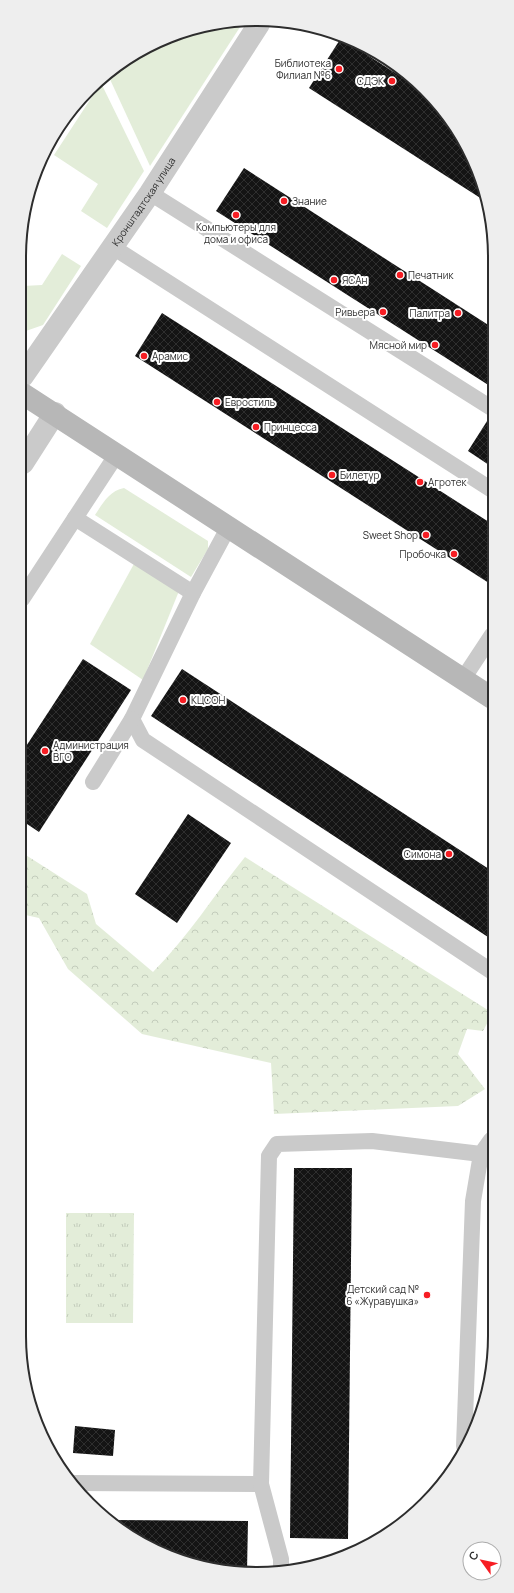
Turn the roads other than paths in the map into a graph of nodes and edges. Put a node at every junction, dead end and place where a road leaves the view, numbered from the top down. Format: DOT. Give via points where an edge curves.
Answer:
graph roads {
  1 [pos="258,26"];
  2 [pos="150,193"];
  3 [pos="111,246"];
  4 [pos="26,372"];
  5 [pos="26,396"];
  6 [pos="488,405"];
  7 [pos="55,413"];
  8 [pos="117,454"];
  9 [pos="26,458"];
  10 [pos="488,487"];
  11 [pos="75,518"];
  12 [pos="228,528"];
  13 [pos="26,593"];
  14 [pos="193,593"];
  15 [pos="488,641"];
  16 [pos="463,679"];
  17 [pos="488,695"];
  18 [pos="132,719"];
  19 [pos="93,782"];
  20 [pos="488,969"];
  21 [pos="488,1144"];
  22 [pos="481,1154"];
  23 [pos="464,1437"];
  24 [pos="79,1483"];
  25 [pos="261,1484"];
  26 [pos="281,1566"];
  1 -- 2 [label="street, Кронштадтская улица"];
  2 -- 3 [label="street, Кронштадтская улица"];
  2 -- 6 [label="lane"];
  3 -- 4 [label="street, Кронштадтская улица"];
  3 -- 10 [label="lane"];
  5 -- 7 [label="main road"];
  7 -- 8 [label="main road"];
  7 -- 9 [label="street"];
  8 -- 11 [label="lane"];
  8 -- 12 [label="main road"];
  11 -- 13 [label="lane"];
  11 -- 14 [label="lane"];
  12 -- 14 [label="lane"];
  12 -- 16 [label="main road"];
  14 -- 18 [label="lane"];
  15 -- 16 [label="lane"];
  16 -- 17 [label="main road"];
  18 -- 19 [label="lane"];
  18 -- 20 [label="lane" via="143,740"];
  21 -- 22 [label="lane"];
  22 -- 23 [label="lane" via="473,1201"];
  22 -- 25 [label="lane" via="372,1141 277,1144 269,1156"];
  24 -- 25 [label="lane"];
  25 -- 26 [label="lane"];
}
